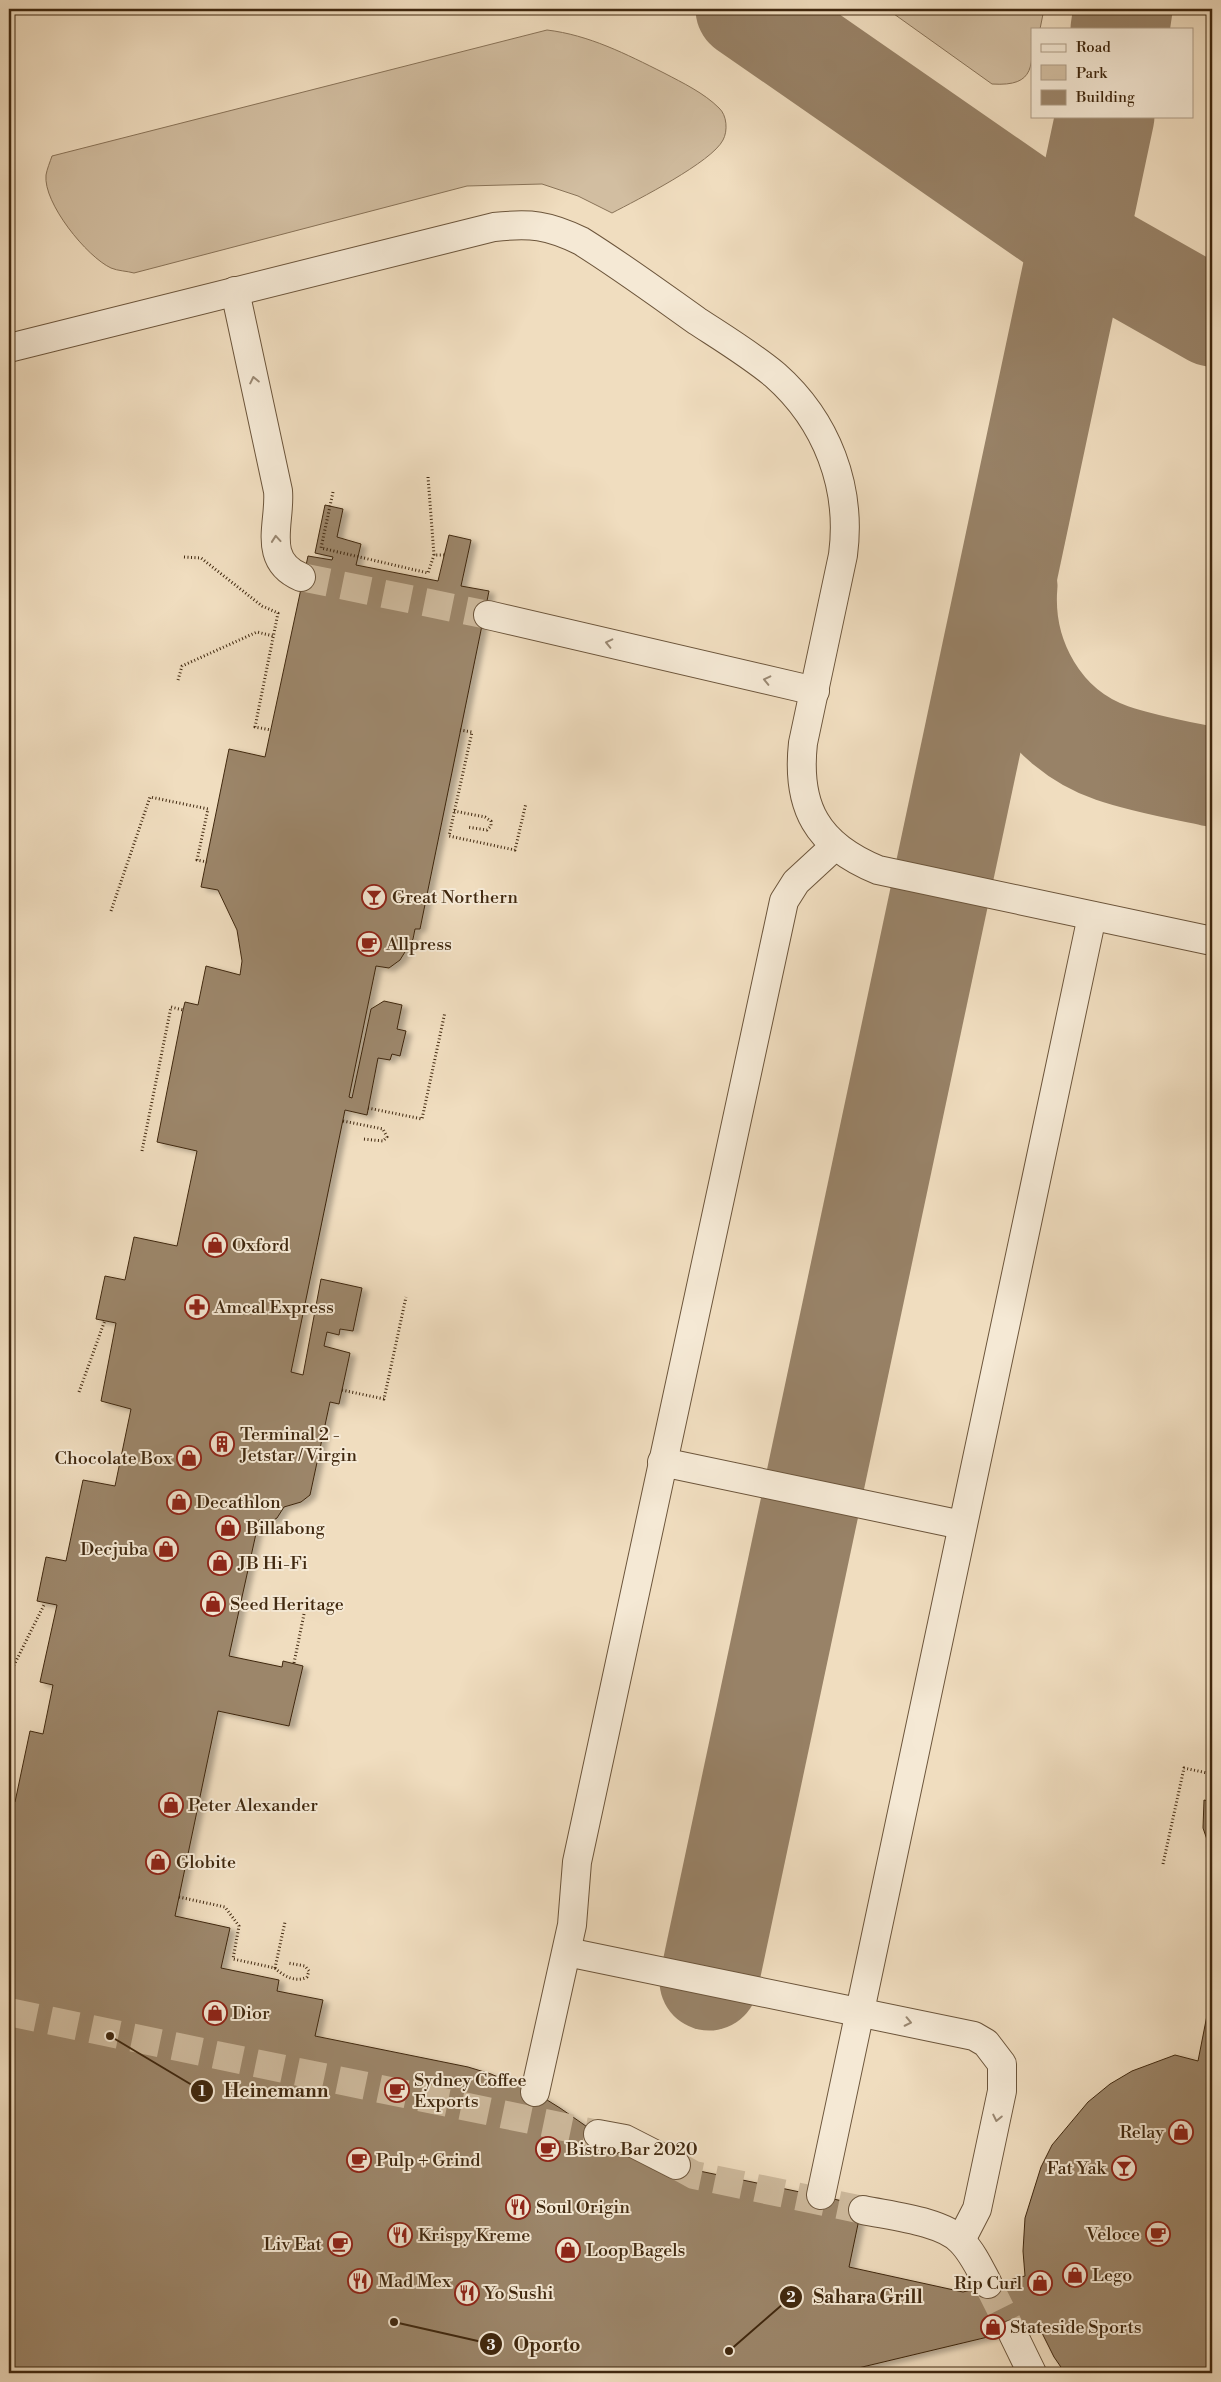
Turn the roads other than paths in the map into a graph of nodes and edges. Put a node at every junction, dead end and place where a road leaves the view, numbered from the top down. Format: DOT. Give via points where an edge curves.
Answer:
graph roads {
  1 [pos="235,290"];
  2 [pos="9,348"];
  3 [pos="301,576"];
  4 [pos="488,615"];
  5 [pos="815,691"];
  6 [pos="835,846"];
  7 [pos="1092,916"];
  8 [pos="1212,941"];
  9 [pos="662,1462"];
  10 [pos="962,1526"];
  11 [pos="567,1952"];
  12 [pos="860,2012"];
  13 [pos="535,2092"];
  14 [pos="598,2134"];
  15 [pos="676,2165"];
  16 [pos="821,2195"];
  17 [pos="863,2210"];
  18 [pos="961,2240"];
  19 [pos="988,2284"];
  20 [pos="1013,2334"];
  21 [pos="1032,2373"];
  1 -- 2 [label="lane"];
  3 -- 1 [label="lane, one-way" via="284,566 275,542 278,491"];
  1 -- 5 [label="lane" via="494,227 536,225 557,230 602,254 774,374 819,428 837,469 846,532"];
  5 -- 4 [label="lane, one-way"];
  5 -- 6 [label="lane" via="803,743 802,788 818,828"];
  6 -- 7 [label="lane" via="855,861 878,870"];
  6 -- 9 [label="lane" via="796,882 784,902"];
  7 -- 8 [label="lane"];
  7 -- 10 [label="lane"];
  9 -- 10 [label="lane"];
  9 -- 11 [label="lane" via="577,1862 575,1906"];
  10 -- 12 [label="lane"];
  11 -- 12 [label="lane"];
  11 -- 13 [label="lane"];
  12 -- 16 [label="lane"];
  12 -- 18 [label="lane, one-way" via="974,2036 986,2043 1002,2064 1002,2091 977,2209"];
  14 -- 15 [label="lane" via="625,2139"];
  17 -- 18 [label="lane" via="922,2222"];
  18 -- 19 [label="lane"];
  20 -- 21 [label="lane"];
}
